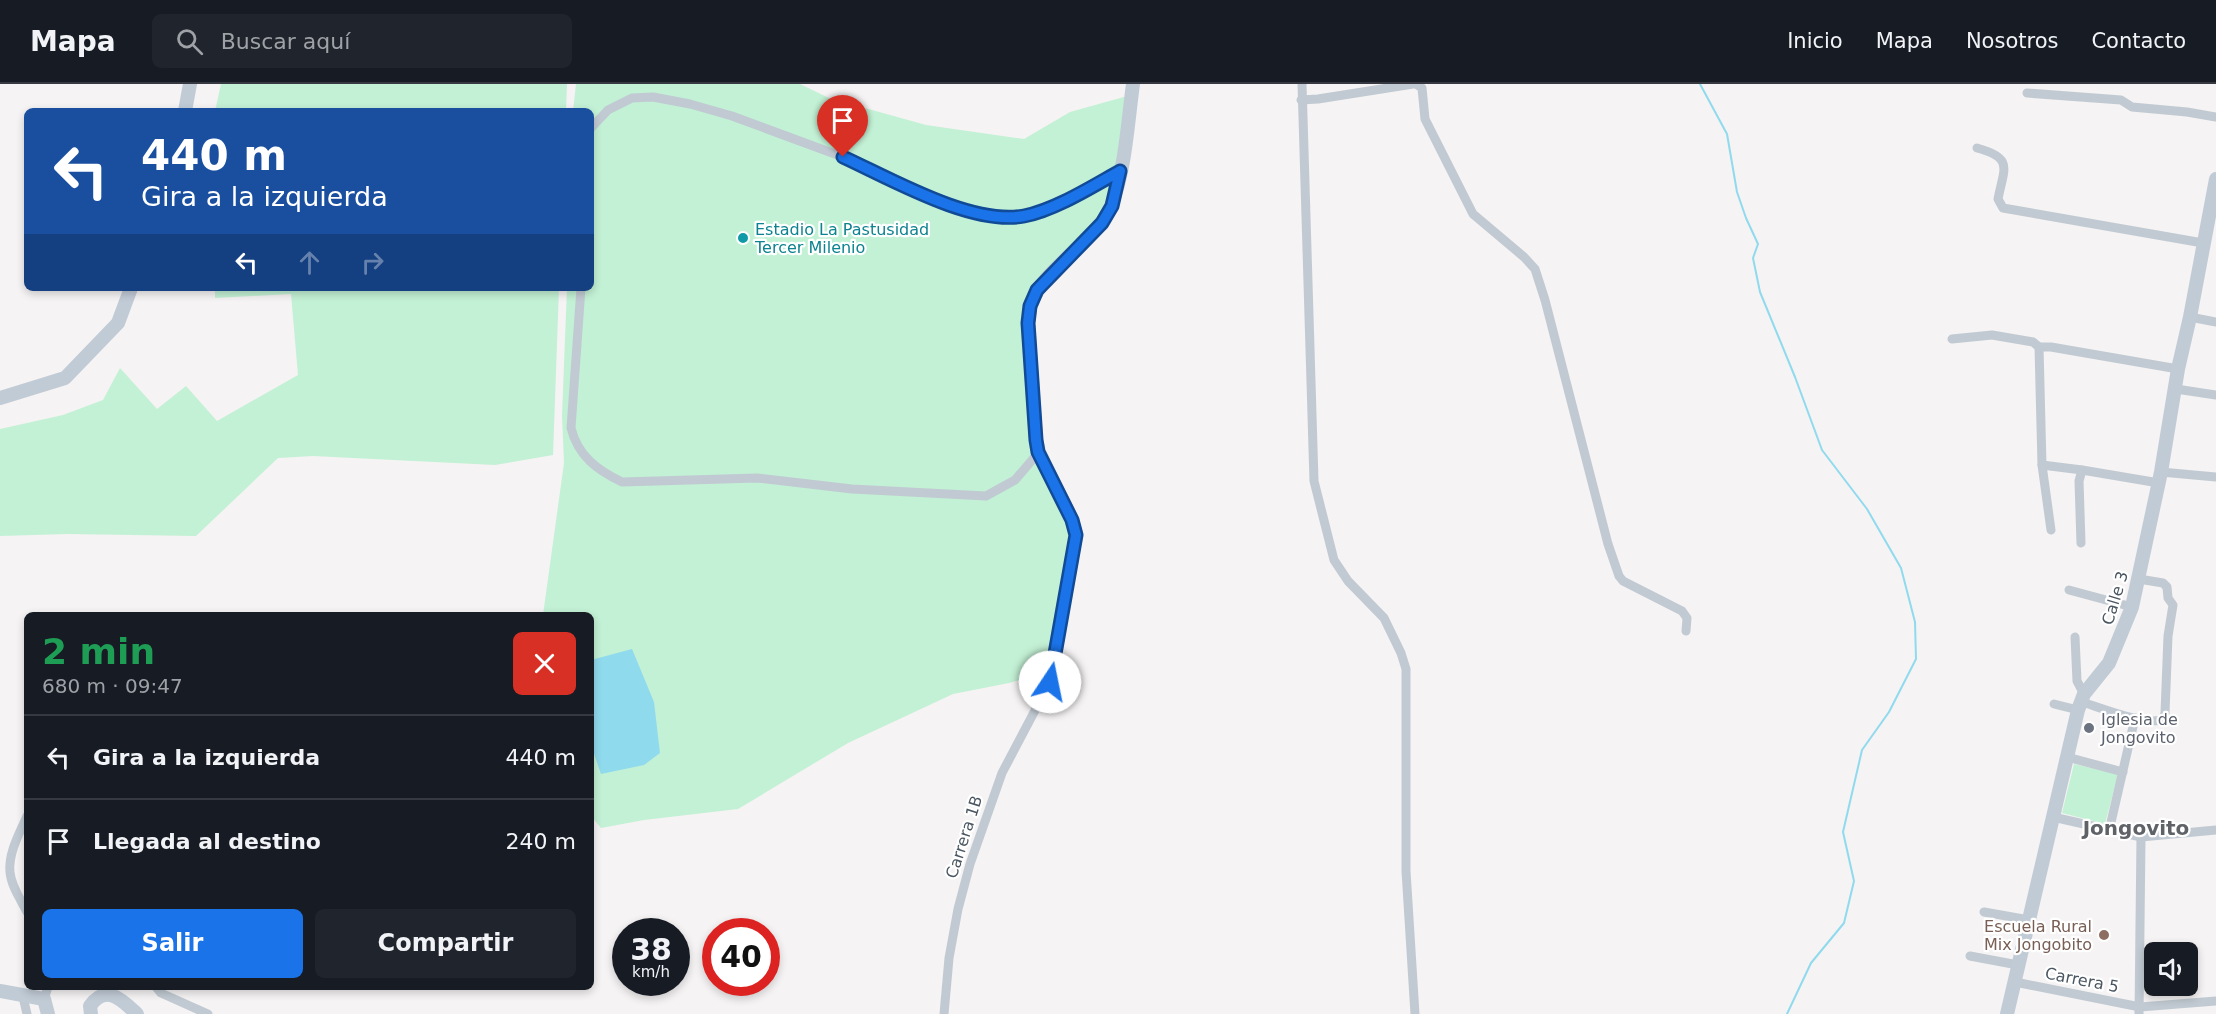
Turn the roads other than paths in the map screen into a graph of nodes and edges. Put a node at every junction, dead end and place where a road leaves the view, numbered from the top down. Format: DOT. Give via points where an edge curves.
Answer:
graph roads {
  1 [pos="190,84"];
  2 [pos="1133,84"];
  3 [pos="1302,84"];
  4 [pos="1414,84"];
  5 [pos="2027,93"];
  6 [pos="1301,100"];
  7 [pos="186,108"];
  8 [pos="2216,117"];
  9 [pos="594,125"];
  10 [pos="1977,148"];
  11 [pos="1120,171"];
  12 [pos="2216,178"];
  13 [pos="2204,243"];
  14 [pos="130,291"];
  15 [pos="581,291"];
  16 [pos="2190,317"];
  17 [pos="2216,322"];
  18 [pos="1953,339"];
  19 [pos="2039,347"];
  20 [pos="2178,369"];
  21 [pos="2176,389"];
  22 [pos="2216,395"];
  23 [pos="0,398"];
  24 [pos="1038,452"];
  25 [pos="2042,465"];
  26 [pos="2082,470"];
  27 [pos="2160,477"];
  28 [pos="2216,477"];
  29 [pos="2051,530"];
  30 [pos="2081,543"];
  31 [pos="2139,579"];
  32 [pos="2068,590"];
  33 [pos="2132,607"];
  34 [pos="1686,631"];
  35 [pos="2074,637"];
  36 [pos="1050,682"];
  37 [pos="2081,702"];
  38 [pos="2054,704"];
  39 [pos="2135,718"];
  40 [pos="2067,757"];
  41 [pos="2123,772"];
  42 [pos="2053,818"];
  43 [pos="24,823"];
  44 [pos="2216,830"];
  45 [pos="2109,831"];
  46 [pos="2141,837"];
  47 [pos="24,906"];
  48 [pos="1984,912"];
  49 [pos="2029,920"];
  50 [pos="1970,956"];
  51 [pos="2018,965"];
  52 [pos="2015,982"];
  53 [pos="158,990"];
  54 [pos="0,992"];
  55 [pos="46,993"];
  56 [pos="23,997"];
  57 [pos="2216,1001"];
  58 [pos="2140,1010"];
  59 [pos="27,1014"];
  60 [pos="48,1014"];
  61 [pos="92,1014"];
  62 [pos="137,1014"];
  63 [pos="208,1014"];
  64 [pos="944,1014"];
  65 [pos="1415,1014"];
  66 [pos="2007,1014"];
  1 -- 7 [label="street"];
  2 -- 11 [label="street"];
  3 -- 6 [label="street"];
  4 -- 6 [label="street"];
  4 -- 34 [label="street" via="1422,88 1425,119 1473,214 1535,269 1619,576 1682,611 1687,618"];
  5 -- 8 [label="street" via="2121,100 2132,107"];
  6 -- 65 [label="street" via="1314,481 1334,560 1384,618 1406,669 1407,871"];
  9 -- 11 [label="street" via="608,110 632,98 652,97 690,104 843,157 949,205 1001,219 1026,216 1046,208"];
  10 -- 13 [label="street" via="2001,158 2005,165 1998,199 2004,208"];
  11 -- 24 [label="street" via="1112,206 1102,223 1037,290 1030,306"];
  12 -- 13 [label="street, Calle 3"];
  13 -- 16 [label="street, Calle 3"];
  14 -- 23 [label="street" via="118,322 65,378"];
  15 -- 24 [label="street" via="571,428 579,450 589,462 622,482 757,478 852,489 986,496 1015,480"];
  16 -- 17 [label="street"];
  16 -- 20 [label="street, Calle 3"];
  18 -- 19 [label="street" via="1992,335 2032,342"];
  19 -- 20 [label="street"];
  19 -- 25 [label="street"];
  20 -- 21 [label="street, Calle 3"];
  21 -- 22 [label="street"];
  21 -- 27 [label="street, Calle 3"];
  24 -- 36 [label="street" via="1076,535"];
  25 -- 26 [label="street"];
  25 -- 29 [label="street"];
  26 -- 27 [label="street"];
  26 -- 30 [label="street"];
  27 -- 28 [label="street"];
  27 -- 31 [label="street, Calle 3"];
  31 -- 33 [label="street, Calle 3"];
  31 -- 39 [label="street" via="2163,583 2173,605 2163,720 2157,723"];
  32 -- 33 [label="street"];
  33 -- 37 [label="street, Calle 3" via="2109,663"];
  35 -- 37 [label="street"];
  36 -- 64 [label="street, Carrera 1B" via="1002,773 970,864 949,958"];
  37 -- 38 [label="street"];
  37 -- 39 [label="street"];
  37 -- 40 [label="street, Calle 3"];
  39 -- 41 [label="street"];
  40 -- 41 [label="street"];
  40 -- 42 [label="street, Calle 3"];
  41 -- 45 [label="street"];
  42 -- 45 [label="street"];
  42 -- 49 [label="street, Calle 3"];
  43 -- 47 [label="street" via="10,870"];
  44 -- 46 [label="street"];
  45 -- 46 [label="street"];
  46 -- 58 [label="street"];
  48 -- 49 [label="street"];
  49 -- 51 [label="street, Calle 3"];
  50 -- 51 [label="street"];
  51 -- 52 [label="street, Calle 3"];
  52 -- 58 [label="street, Carrera 5"];
  52 -- 66 [label="street, Calle 3"];
  53 -- 63 [label="street"];
  54 -- 56 [label="street"];
  55 -- 56 [label="street"];
  55 -- 60 [label="street"];
  56 -- 59 [label="street"];
  57 -- 58 [label="street, Carrera 5"];
  61 -- 62 [label="street" via="90,1006 103,995 119,998"];
}
